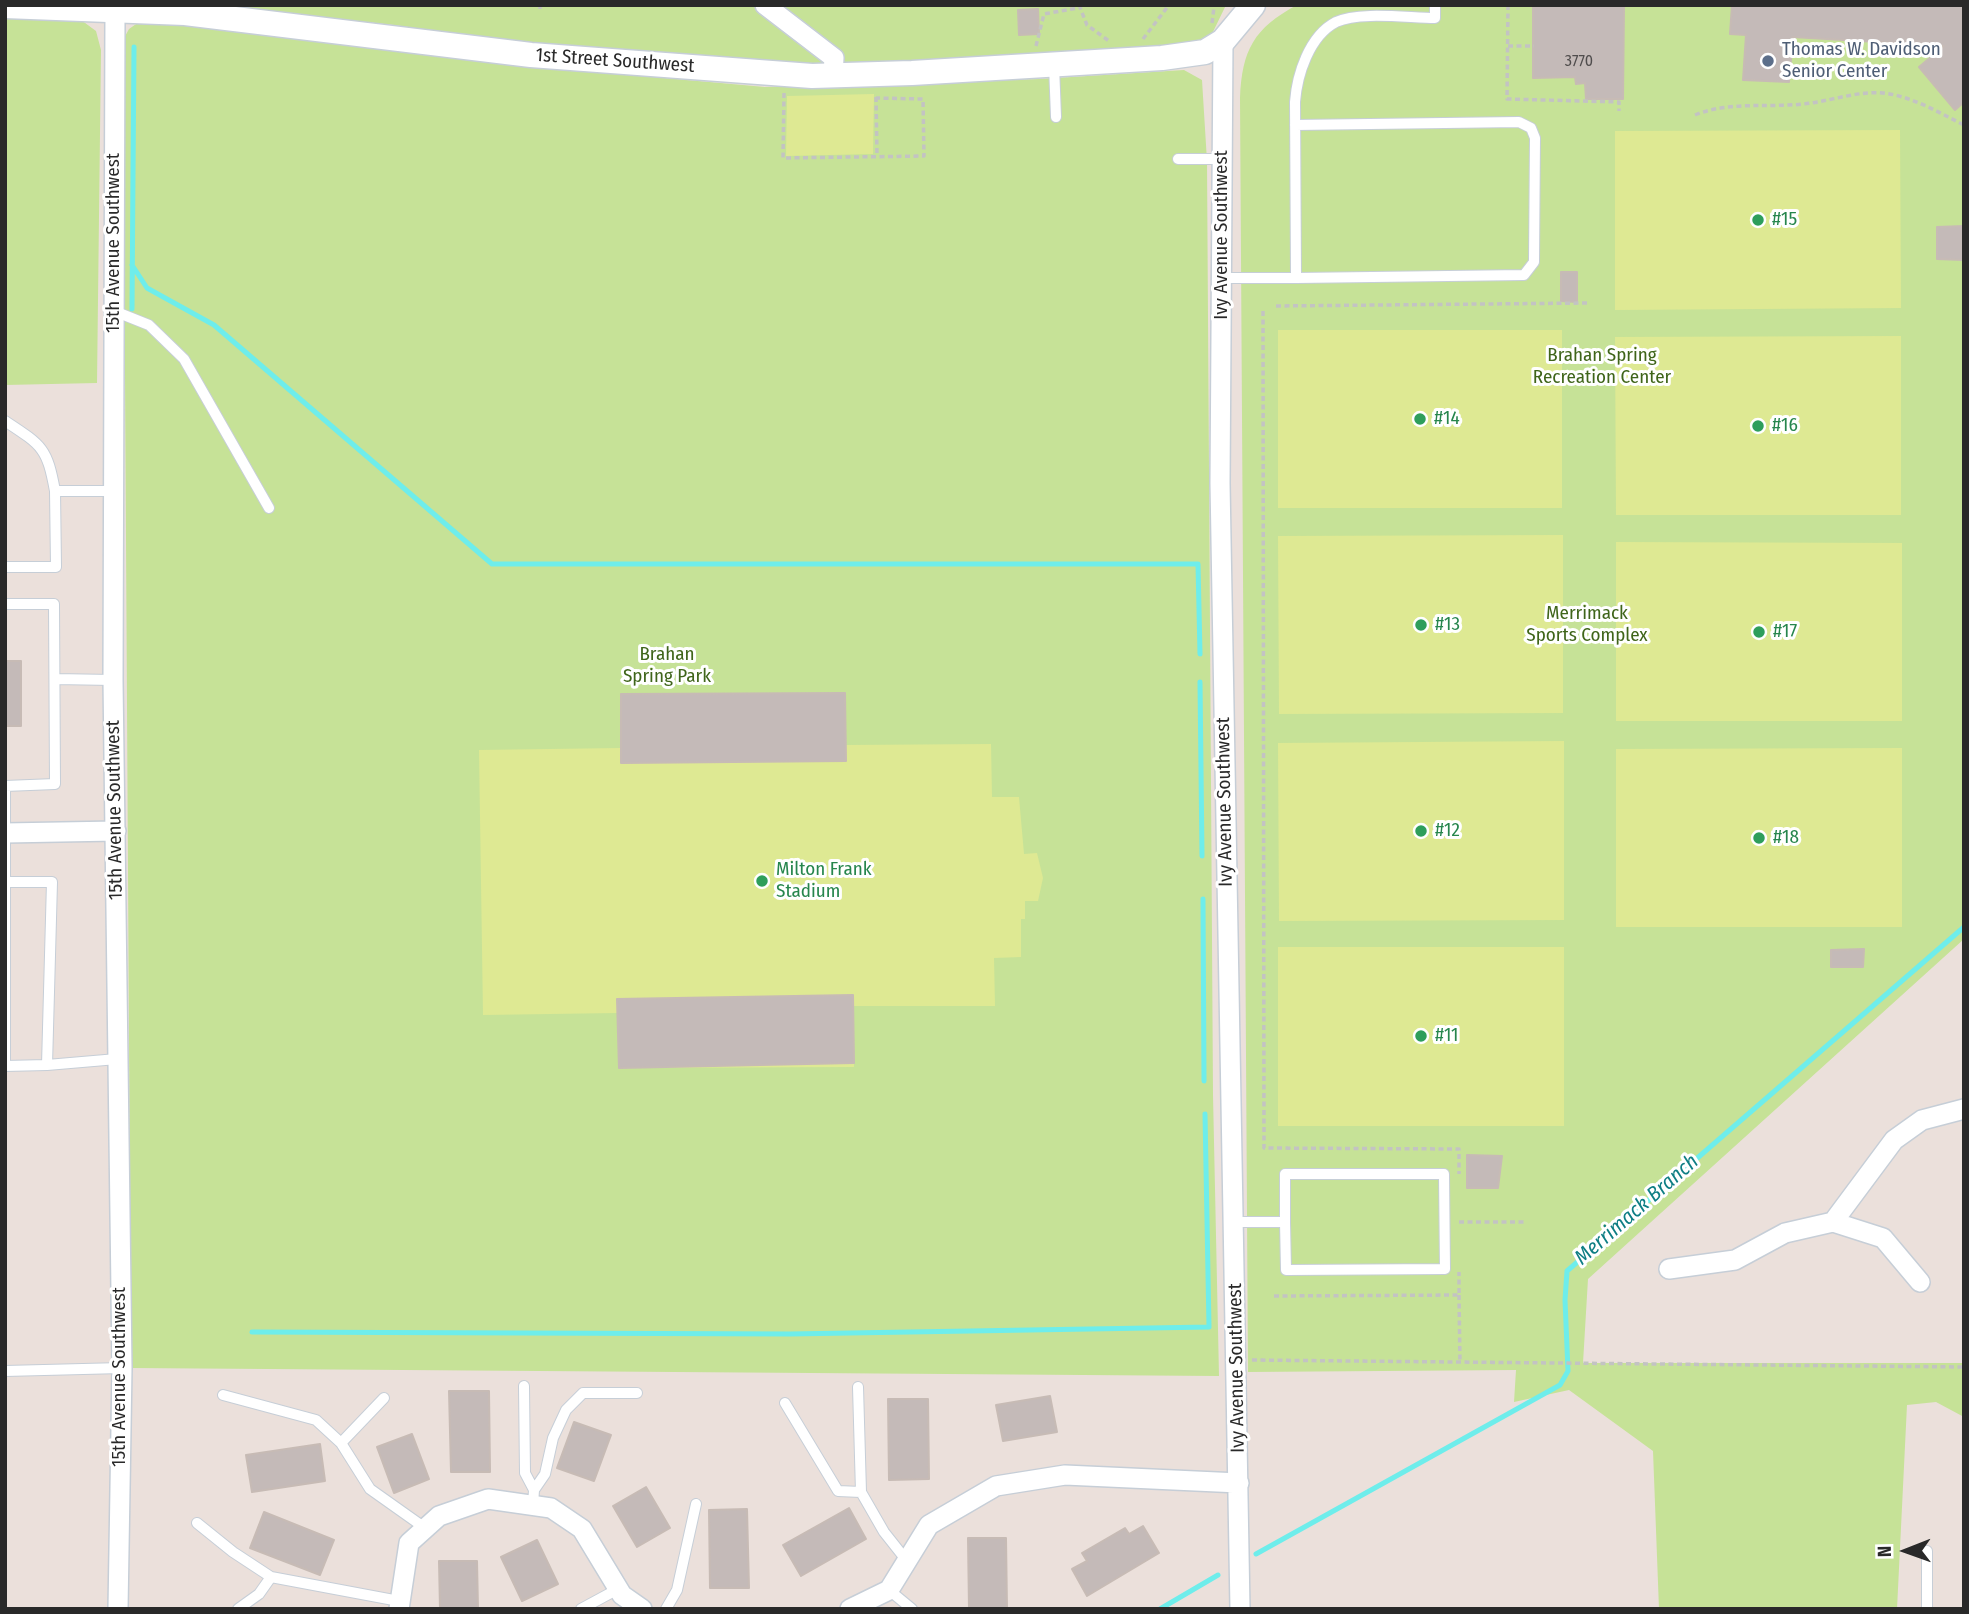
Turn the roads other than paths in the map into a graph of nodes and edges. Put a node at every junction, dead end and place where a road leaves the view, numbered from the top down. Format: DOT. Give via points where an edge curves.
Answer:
graph roads {
  1 [pos="765,5"];
  2 [pos="1253,5"];
  3 [pos="1435,5"];
  4 [pos="5,6"];
  5 [pos="115,11"];
  6 [pos="1223,41"];
  7 [pos="1045,65"];
  8 [pos="833,75"];
  9 [pos="1056,117"];
  10 [pos="1295,125"];
  11 [pos="1178,159"];
  12 [pos="1222,159"];
  13 [pos="1222,278"];
  14 [pos="1296,278"];
  15 [pos="113,311"];
  16 [pos="5,421"];
  17 [pos="55,491"];
  18 [pos="112,491"];
  19 [pos="269,508"];
  20 [pos="5,568"];
  21 [pos="5,604"];
  22 [pos="55,679"];
  23 [pos="113,680"];
  24 [pos="116,831"];
  25 [pos="6,833"];
  26 [pos="6,882"];
  27 [pos="117,1059"];
  28 [pos="47,1065"];
  29 [pos="1964,1109"];
  30 [pos="1285,1222"];
  31 [pos="1234,1223"];
  32 [pos="1833,1223"];
  33 [pos="1669,1269"];
  34 [pos="1920,1282"];
  35 [pos="122,1368"];
  36 [pos="5,1371"];
  37 [pos="524,1387"];
  38 [pos="858,1387"];
  39 [pos="637,1393"];
  40 [pos="223,1395"];
  41 [pos="384,1398"];
  42 [pos="785,1403"];
  43 [pos="341,1443"];
  44 [pos="1239,1483"];
  45 [pos="861,1492"];
  46 [pos="533,1497"];
  47 [pos="696,1504"];
  48 [pos="197,1523"];
  49 [pos="425,1528"];
  50 [pos="1927,1551"];
  51 [pos="907,1561"];
  52 [pos="271,1577"];
  53 [pos="618,1589"];
  54 [pos="889,1590"];
  55 [pos="399,1605"];
  56 [pos="118,1609"];
  57 [pos="238,1609"];
  58 [pos="581,1609"];
  59 [pos="642,1609"];
  60 [pos="666,1609"];
  61 [pos="850,1609"];
  62 [pos="912,1609"];
  63 [pos="1240,1609"];
  64 [pos="1927,1609"];
  1 -- 8 [label="street" via="834,58"];
  2 -- 6 [label="street"];
  3 -- 10 [label="lane" via="1435,18 1352,18 1335,23 1305,58 1297,80"];
  4 -- 5 [label="street, 1st Street Southwest"];
  5 -- 8 [label="street, 1st Street Southwest" via="185,13 531,55"];
  5 -- 15 [label="street, 15th Avenue Southwest"];
  6 -- 7 [label="street, 1st Street Southwest" via="1205,52"];
  6 -- 12 [label="street, Ivy Avenue Southwest"];
  7 -- 8 [label="street, 1st Street Southwest" via="876,86"];
  7 -- 9 [label="lane"];
  10 -- 14 [label="lane"];
  10 -- 14 [label="lane" via="1519,122 1531,128 1535,138 1534,262 1524,275"];
  11 -- 12 [label="lane"];
  12 -- 13 [label="street, Ivy Avenue Southwest"];
  13 -- 14 [label="lane"];
  13 -- 31 [label="street, Ivy Avenue Southwest" via="1221,551"];
  15 -- 18 [label="street, 15th Avenue Southwest"];
  15 -- 19 [label="lane" via="149,325 184,359"];
  16 -- 17 [label="lane" via="48,456"];
  17 -- 18 [label="lane"];
  17 -- 20 [label="lane" via="56,568"];
  18 -- 23 [label="street, 15th Avenue Southwest"];
  21 -- 22 [label="lane" via="54,604"];
  22 -- 23 [label="lane"];
  22 -- 25 [label="lane" via="55,784 5,786"];
  23 -- 24 [label="street, 15th Avenue Southwest"];
  24 -- 25 [label="street"];
  24 -- 27 [label="street, 15th Avenue Southwest"];
  25 -- 26 [label="lane"];
  26 -- 28 [label="lane" via="5,1066"];
  26 -- 28 [label="lane" via="52,882"];
  27 -- 28 [label="lane"];
  27 -- 35 [label="street, 15th Avenue Southwest"];
  29 -- 32 [label="street" via="1922,1120 1894,1140"];
  30 -- 30 [label="lane" via="1286,1270 1445,1269 1444,1174 1285,1174"];
  30 -- 31 [label="lane"];
  31 -- 44 [label="street, Ivy Avenue Southwest"];
  32 -- 33 [label="street" via="1785,1233 1735,1260"];
  32 -- 34 [label="street" via="1883,1238"];
  35 -- 36 [label="lane"];
  35 -- 56 [label="street, 15th Avenue Southwest"];
  37 -- 46 [label="lane" via="525,1473"];
  38 -- 45 [label="lane"];
  39 -- 46 [label="lane" via="583,1393 566,1410"];
  40 -- 43 [label="lane" via="316,1420"];
  41 -- 43 [label="lane"];
  42 -- 45 [label="lane" via="838,1491"];
  43 -- 49 [label="lane" via="370,1489"];
  44 -- 51 [label="street" via="1065,1475 996,1486 929,1525"];
  44 -- 63 [label="street, Ivy Avenue Southwest"];
  45 -- 51 [label="lane"];
  46 -- 49 [label="street" via="488,1499 439,1516"];
  46 -- 53 [label="street" via="582,1528"];
  47 -- 60 [label="lane" via="677,1590"];
  48 -- 52 [label="lane"];
  49 -- 55 [label="street" via="409,1542"];
  50 -- 64 [label="lane"];
  51 -- 54 [label="street"];
  52 -- 55 [label="lane"];
  52 -- 57 [label="lane" via="259,1594"];
  53 -- 58 [label="lane"];
  53 -- 59 [label="street"];
  54 -- 61 [label="street"];
  54 -- 62 [label="lane"];
}
